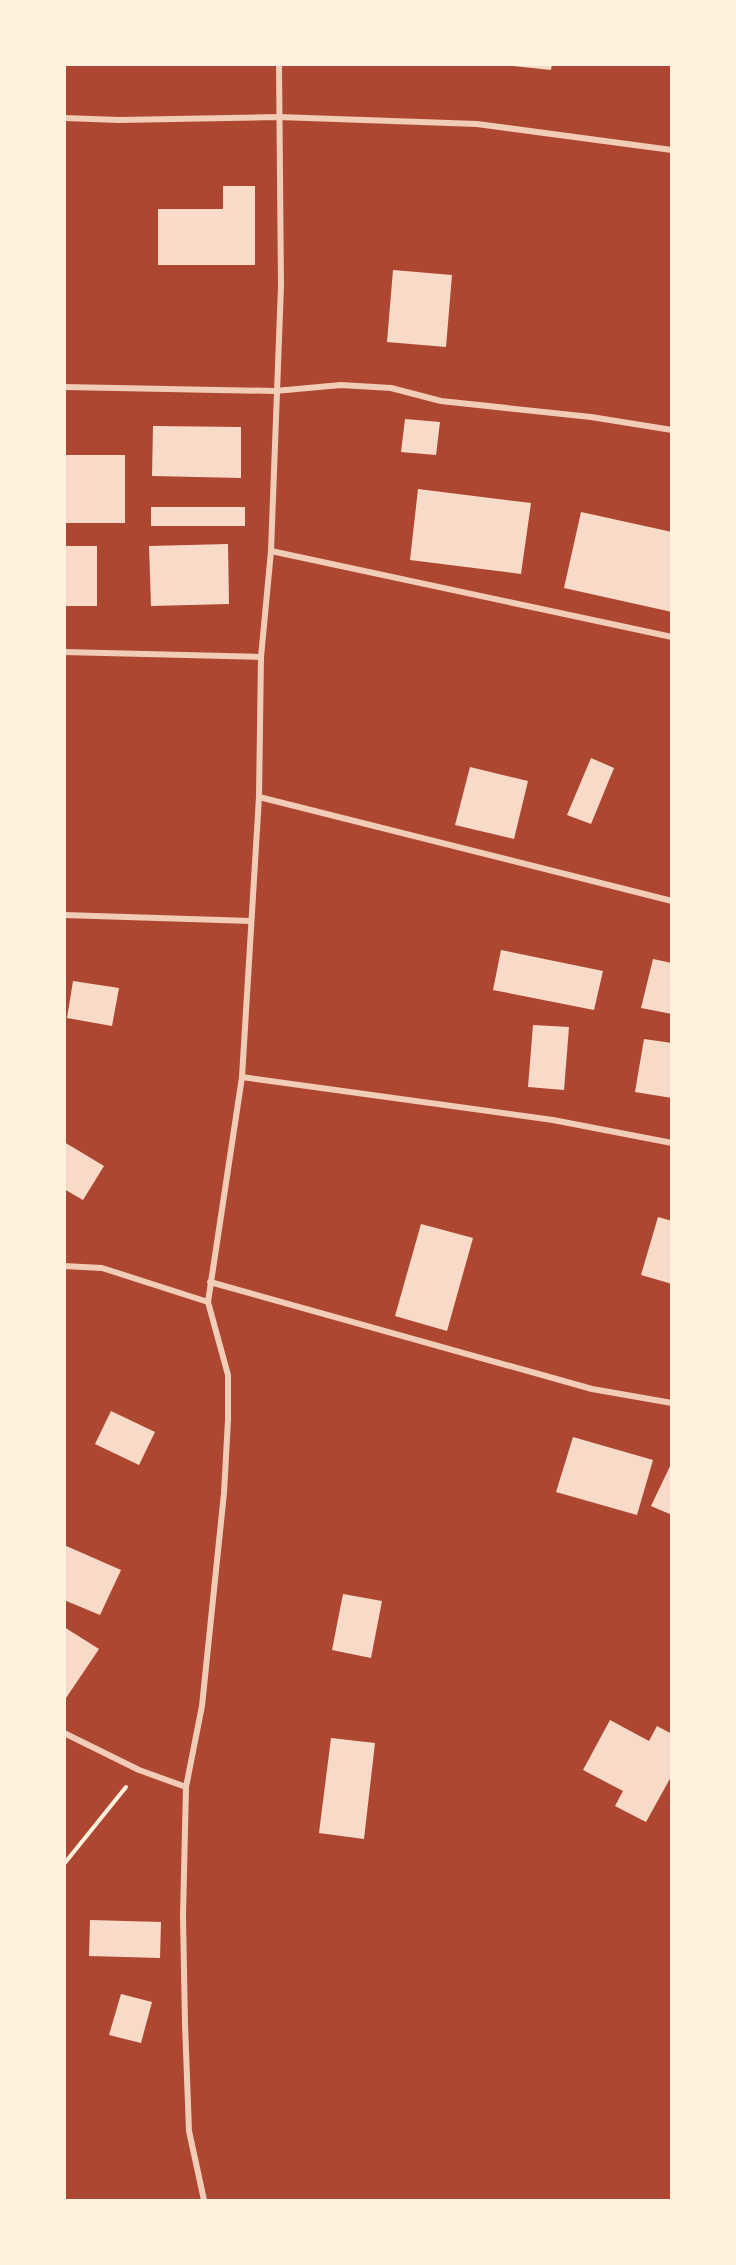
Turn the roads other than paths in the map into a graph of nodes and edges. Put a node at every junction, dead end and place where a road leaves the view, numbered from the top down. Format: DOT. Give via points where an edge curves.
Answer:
graph roads {
  1 [pos="279,64"];
  2 [pos="279,117"];
  3 [pos="64,118"];
  4 [pos="672,150"];
  5 [pos="64,387"];
  6 [pos="275,391"];
  7 [pos="672,430"];
  8 [pos="271,551"];
  9 [pos="672,637"];
  10 [pos="64,652"];
  11 [pos="261,657"];
  12 [pos="260,797"];
  13 [pos="672,901"];
  14 [pos="64,915"];
  15 [pos="251,921"];
  16 [pos="242,1077"];
  17 [pos="672,1143"];
  18 [pos="64,1266"];
  19 [pos="210,1282"];
  20 [pos="208,1302"];
  21 [pos="672,1403"];
  22 [pos="64,1733"];
  23 [pos="186,1787"];
  24 [pos="204,2200"];
  1 -- 2 [label="street"];
  2 -- 3 [label="street"];
  2 -- 4 [label="street" via="477,124"];
  2 -- 6 [label="street" via="281,286"];
  5 -- 6 [label="street"];
  6 -- 7 [label="street" via="341,385 391,388 441,401"];
  6 -- 8 [label="street"];
  8 -- 9 [label="street"];
  8 -- 11 [label="street"];
  10 -- 11 [label="street"];
  11 -- 12 [label="street"];
  12 -- 13 [label="street"];
  12 -- 15 [label="street"];
  14 -- 15 [label="street"];
  15 -- 16 [label="street"];
  16 -- 17 [label="street" via="553,1120"];
  16 -- 19 [label="street"];
  18 -- 20 [label="street" via="102,1268"];
  19 -- 20 [label="street"];
  19 -- 21 [label="street" via="592,1389"];
  20 -- 23 [label="street" via="228,1375 228,1420 202,1706"];
  22 -- 23 [label="street" via="139,1770"];
  23 -- 24 [label="street" via="183,1916 189,2131"];
}
